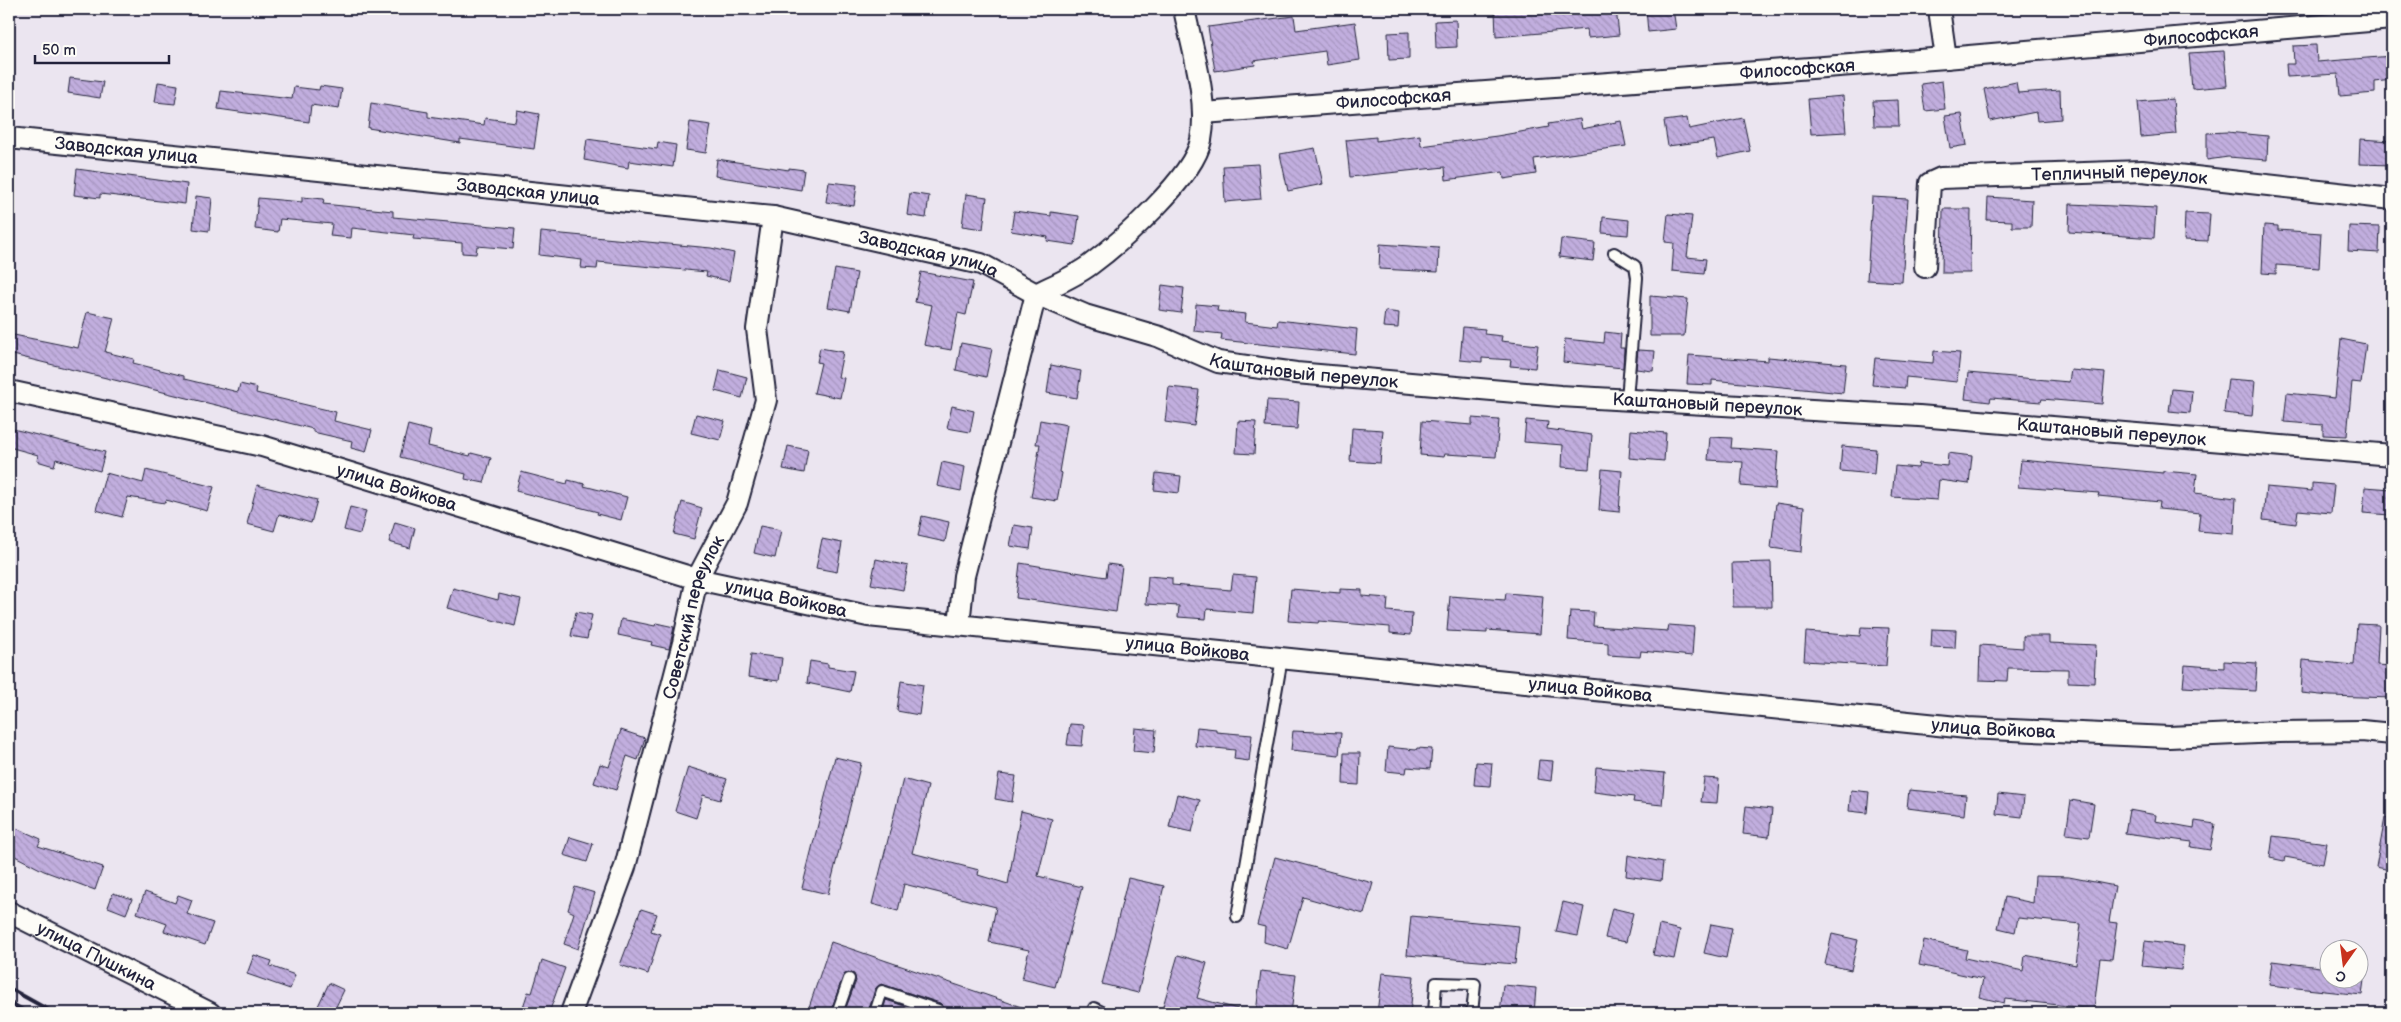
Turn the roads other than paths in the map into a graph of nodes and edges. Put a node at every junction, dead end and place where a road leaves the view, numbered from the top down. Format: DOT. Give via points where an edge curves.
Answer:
graph roads {
  1 [pos="1184,9"];
  2 [pos="1939,9"];
  3 [pos="2392,19"];
  4 [pos="1946,58"];
  5 [pos="1203,113"];
  6 [pos="9,138"];
  7 [pos="2392,199"];
  8 [pos="774,217"];
  9 [pos="1614,253"];
  10 [pos="1925,267"];
  11 [pos="1036,294"];
  12 [pos="9,391"];
  13 [pos="1627,399"];
  14 [pos="2392,455"];
  15 [pos="697,579"];
  16 [pos="959,625"];
  17 [pos="1282,658"];
  18 [pos="2392,734"];
  19 [pos="9,912"];
  20 [pos="1237,917"];
  21 [pos="849,979"];
  22 [pos="1094,1008"];
  23 [pos="941,1012"];
  24 [pos="210,1013"];
  25 [pos="571,1013"];
  26 [pos="836,1013"];
  27 [pos="875,1013"];
  28 [pos="1104,1013"];
  29 [pos="1434,1013"];
  30 [pos="1472,1013"];
  1 -- 5 [label="street"];
  2 -- 4 [label="street"];
  3 -- 4 [label="street, Философская"];
  4 -- 5 [label="street, Философская"];
  5 -- 11 [label="street" via="1201,140 1192,165 1136,226 1088,266"];
  6 -- 8 [label="street, Заводская улица"];
  7 -- 10 [label="street, Тепличный переулок" via="2142,171 1941,178 1930,183"];
  8 -- 11 [label="street, Заводская улица" via="982,264"];
  8 -- 15 [label="street, Советский переулок" via="757,329 766,400 737,503"];
  9 -- 13 [label="lane" via="1635,266 1637,278"];
  11 -- 13 [label="street, Каштановый переулок" via="1085,315 1160,337 1218,362 1296,373"];
  11 -- 16 [label="street" via="964,576"];
  12 -- 15 [label="street, улица Войкова" via="262,446"];
  13 -- 14 [label="street, Каштановый переулок" via="1919,416"];
  15 -- 16 [label="street, улица Войкова" via="868,616"];
  15 -- 25 [label="street, Советский переулок" via="624,867"];
  16 -- 17 [label="street, улица Войкова"];
  17 -- 18 [label="street, улица Войкова" via="1967,728 2168,737 2362,731"];
  17 -- 20 [label="lane"];
  19 -- 24 [label="street, улица Пушкина"];
  21 -- 26 [label="lane"];
  22 -- 28 [label="lane"];
  23 -- 27 [label="lane" via="882,991"];
  29 -- 30 [label="lane" via="1436,983 1475,984"];
}
